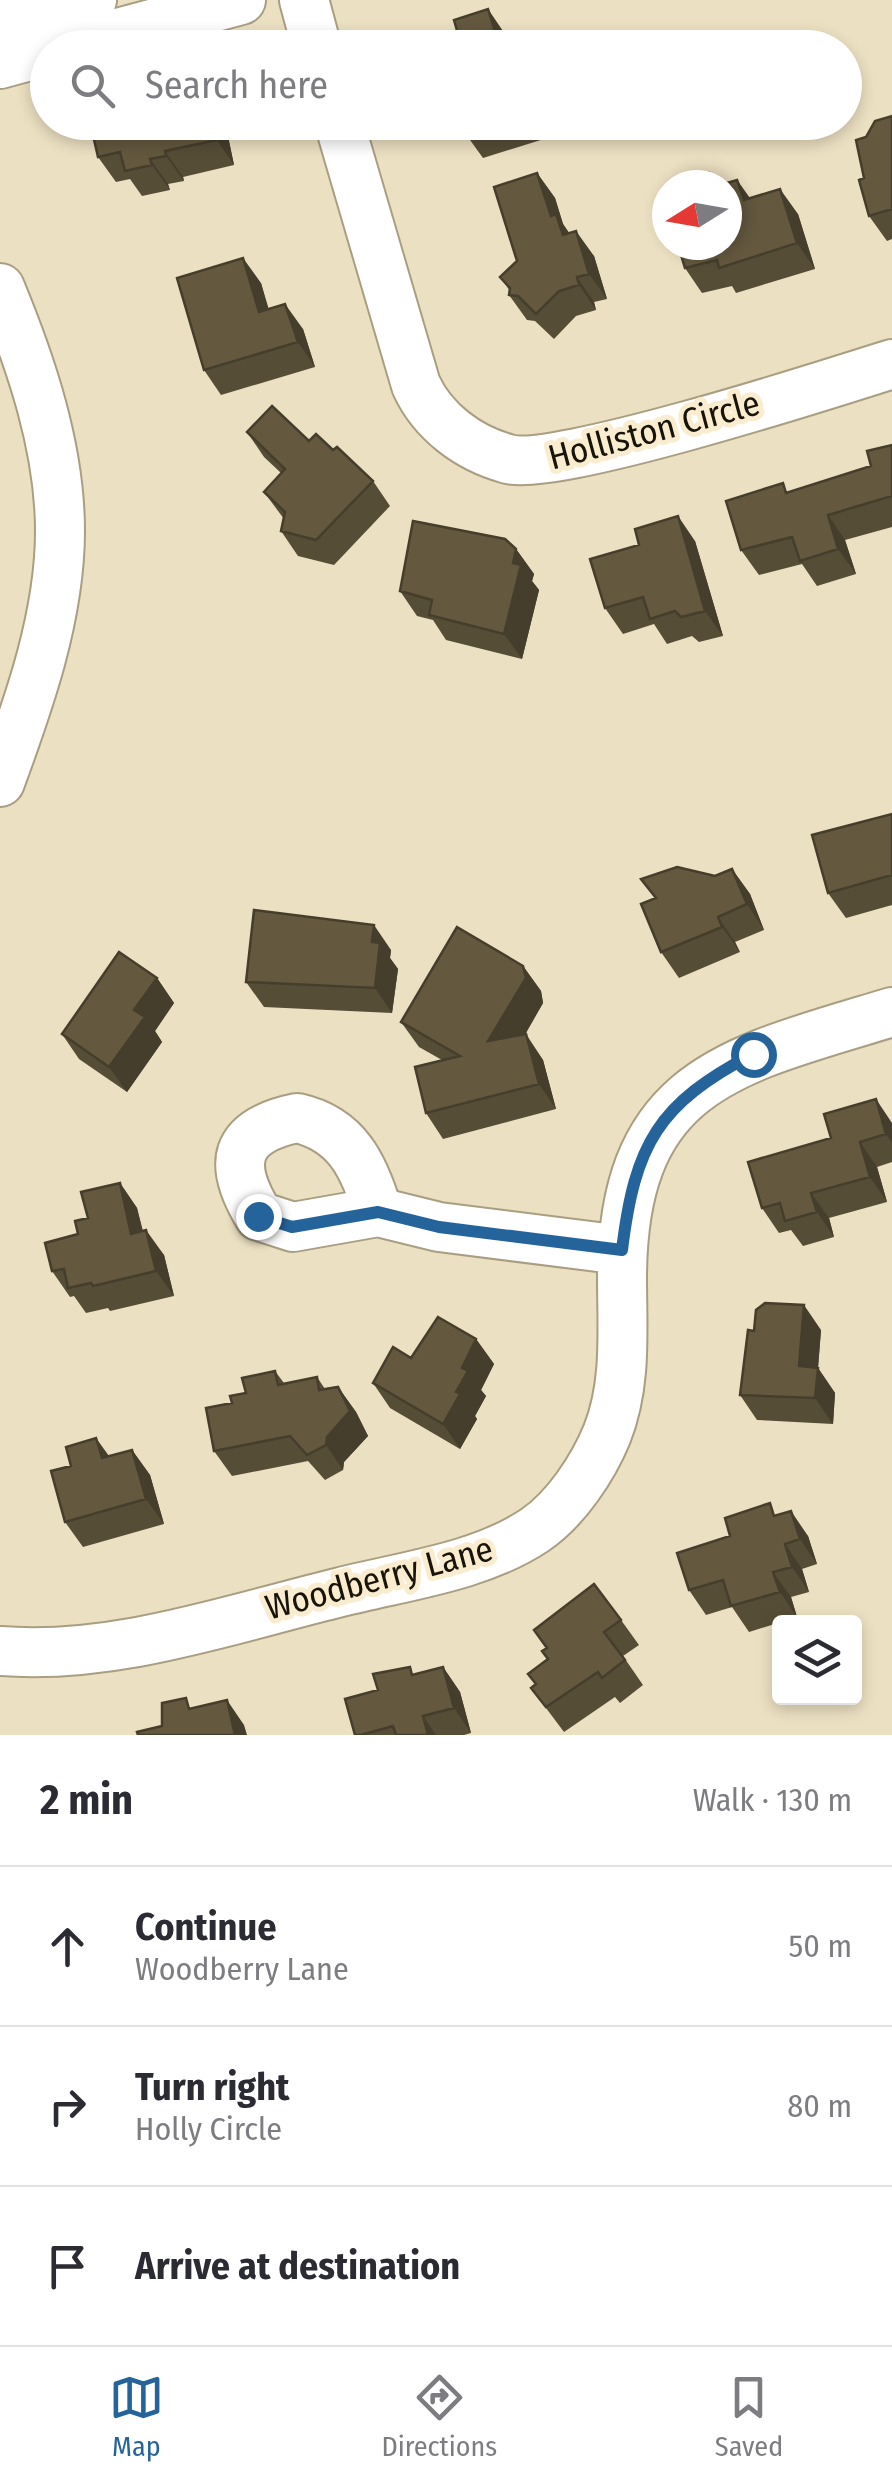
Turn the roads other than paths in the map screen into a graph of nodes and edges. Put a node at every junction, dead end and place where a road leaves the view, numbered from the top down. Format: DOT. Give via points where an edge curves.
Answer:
graph roads {
  1 [pos="92,0"];
  2 [pos="242,0"];
  3 [pos="304,0"];
  4 [pos="0,24"];
  5 [pos="130,30"];
  6 [pos="313,30"];
  7 [pos="30,56"];
  8 [pos="0,64"];
  9 [pos="344,140"];
  10 [pos="0,288"];
  11 [pos="892,364"];
  12 [pos="0,782"];
  13 [pos="892,1012"];
  14 [pos="378,1212"];
  15 [pos="622,1250"];
  16 [pos="0,1651"];
  1 -- 4 [label="street"];
  2 -- 5 [label="street"];
  3 -- 6 [label="street"];
  7 -- 8 [label="street"];
  9 -- 11 [label="street, Holliston Circle" via="427,409 450,431 507,459 532,462 612,444"];
  10 -- 12 [label="street" via="28,356 58,491 60,534 53,604"];
  13 -- 15 [label="street, Woodberry Lane" via="753,1054 692,1090 647,1142 628,1198"];
  14 -- 15 [label="street" via="439,1227"];
  15 -- 16 [label="street, Woodberry Lane" via="621,1392 606,1437 572,1494 536,1530 468,1561 121,1645 42,1654"];
}
